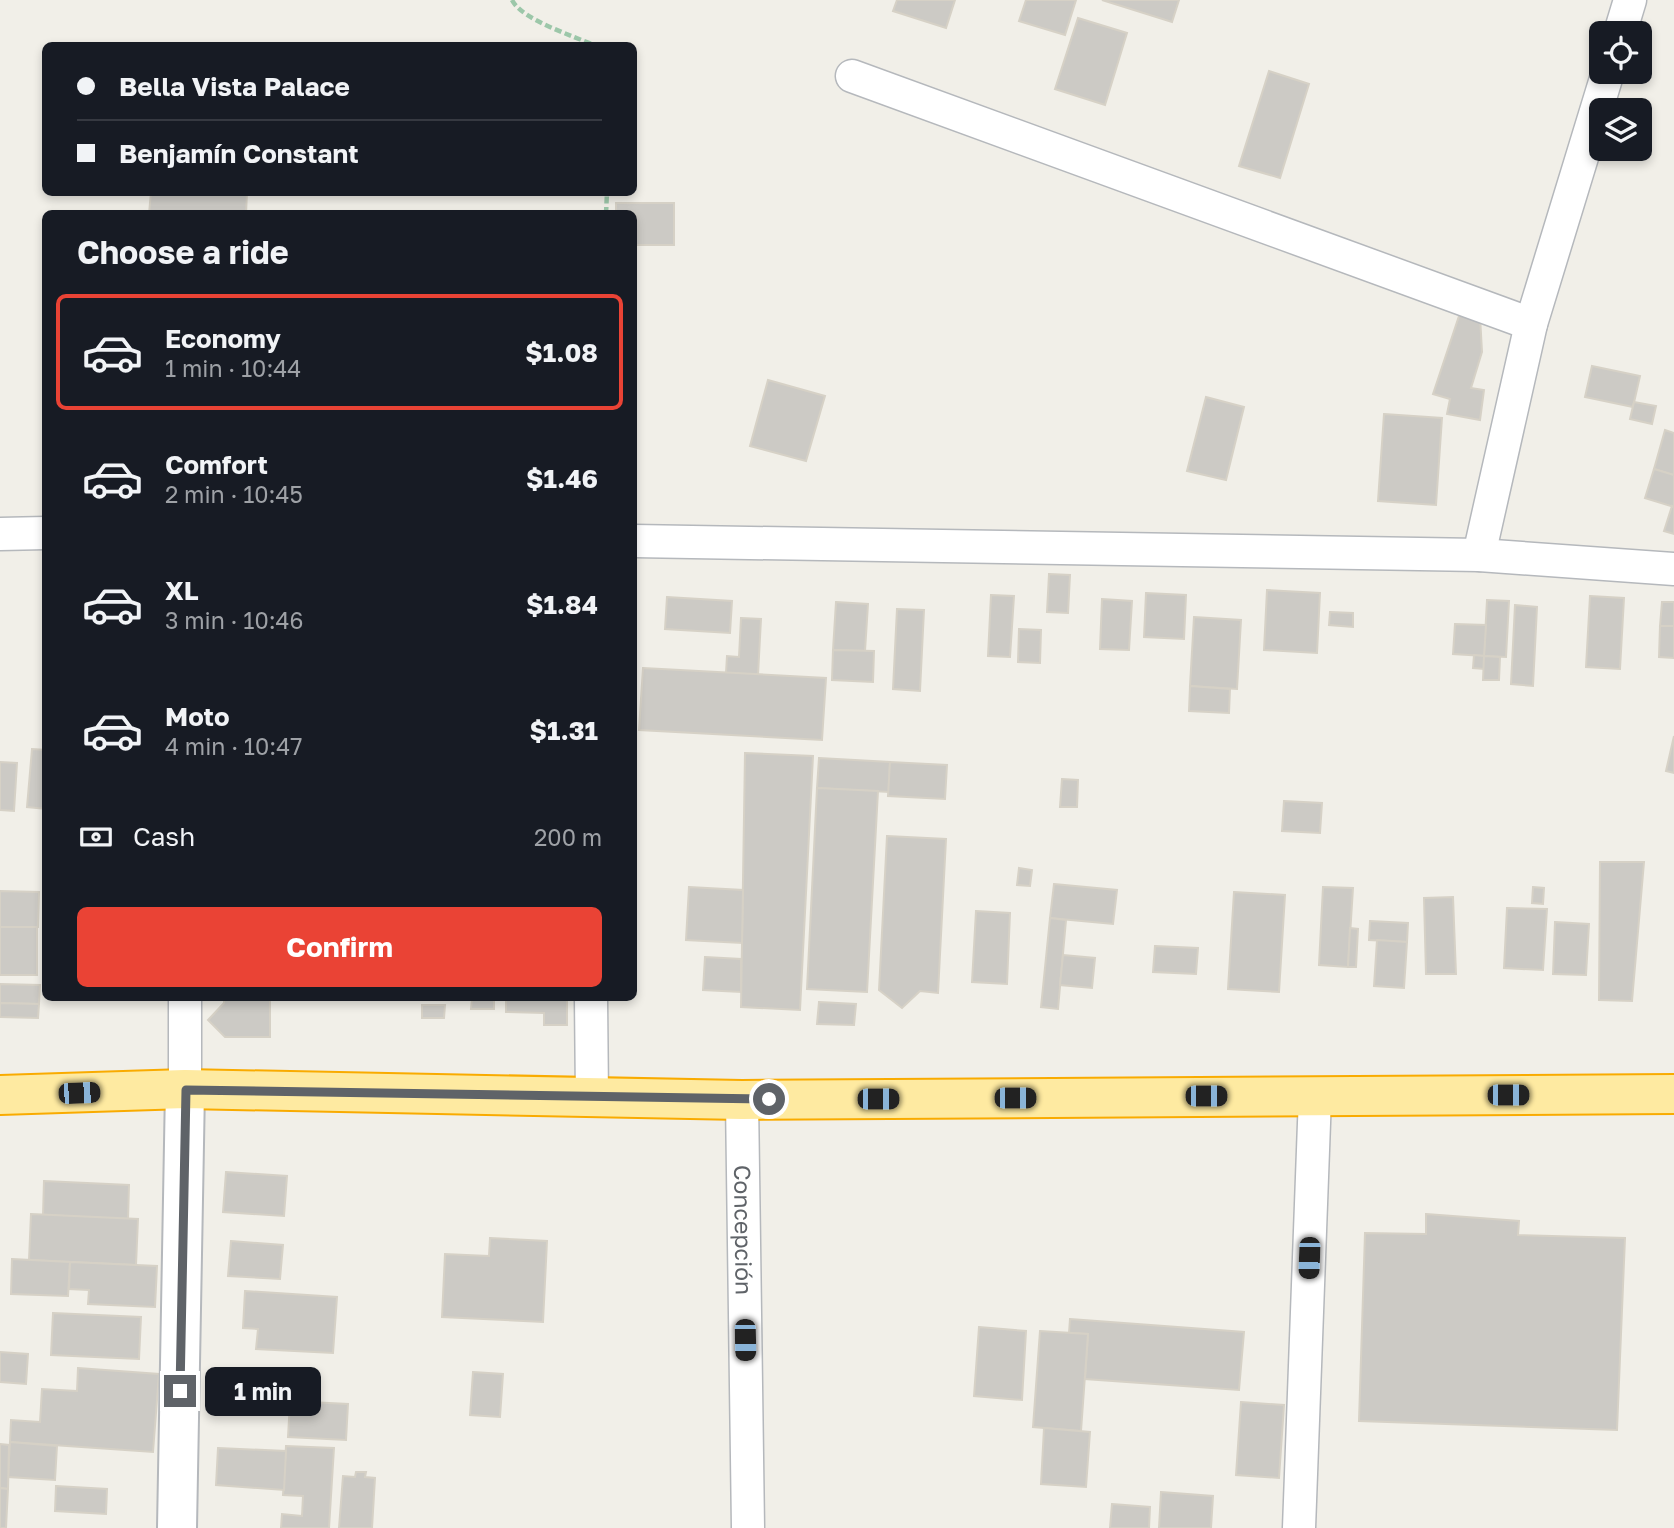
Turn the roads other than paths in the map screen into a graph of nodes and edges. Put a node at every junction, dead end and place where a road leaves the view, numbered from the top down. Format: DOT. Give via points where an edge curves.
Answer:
graph roads {
  1 [pos="1630,0"];
  2 [pos="1624,21"];
  3 [pos="852,76"];
  4 [pos="1604,84"];
  5 [pos="1531,324"];
  6 [pos="0,534"];
  7 [pos="42,534"];
  8 [pos="637,541"];
  9 [pos="1479,555"];
  10 [pos="1674,569"];
  11 [pos="185,1001"];
  12 [pos="591,1001"];
  13 [pos="186,1090"];
  14 [pos="1674,1094"];
  15 [pos="0,1095"];
  16 [pos="1315,1096"];
  17 [pos="592,1098"];
  18 [pos="742,1100"];
  19 [pos="177,1528"];
  20 [pos="748,1528"];
  21 [pos="1299,1528"];
  1 -- 2 [label="street"];
  3 -- 5 [label="street"];
  4 -- 5 [label="street"];
  5 -- 9 [label="street"];
  6 -- 7 [label="street"];
  8 -- 9 [label="street"];
  9 -- 10 [label="street"];
  11 -- 13 [label="street"];
  12 -- 17 [label="street"];
  13 -- 15 [label="highway"];
  13 -- 17 [label="highway"];
  13 -- 19 [label="street"];
  14 -- 16 [label="highway"];
  16 -- 18 [label="highway"];
  16 -- 21 [label="street"];
  17 -- 18 [label="highway"];
  18 -- 20 [label="street, Concepción"];
}
